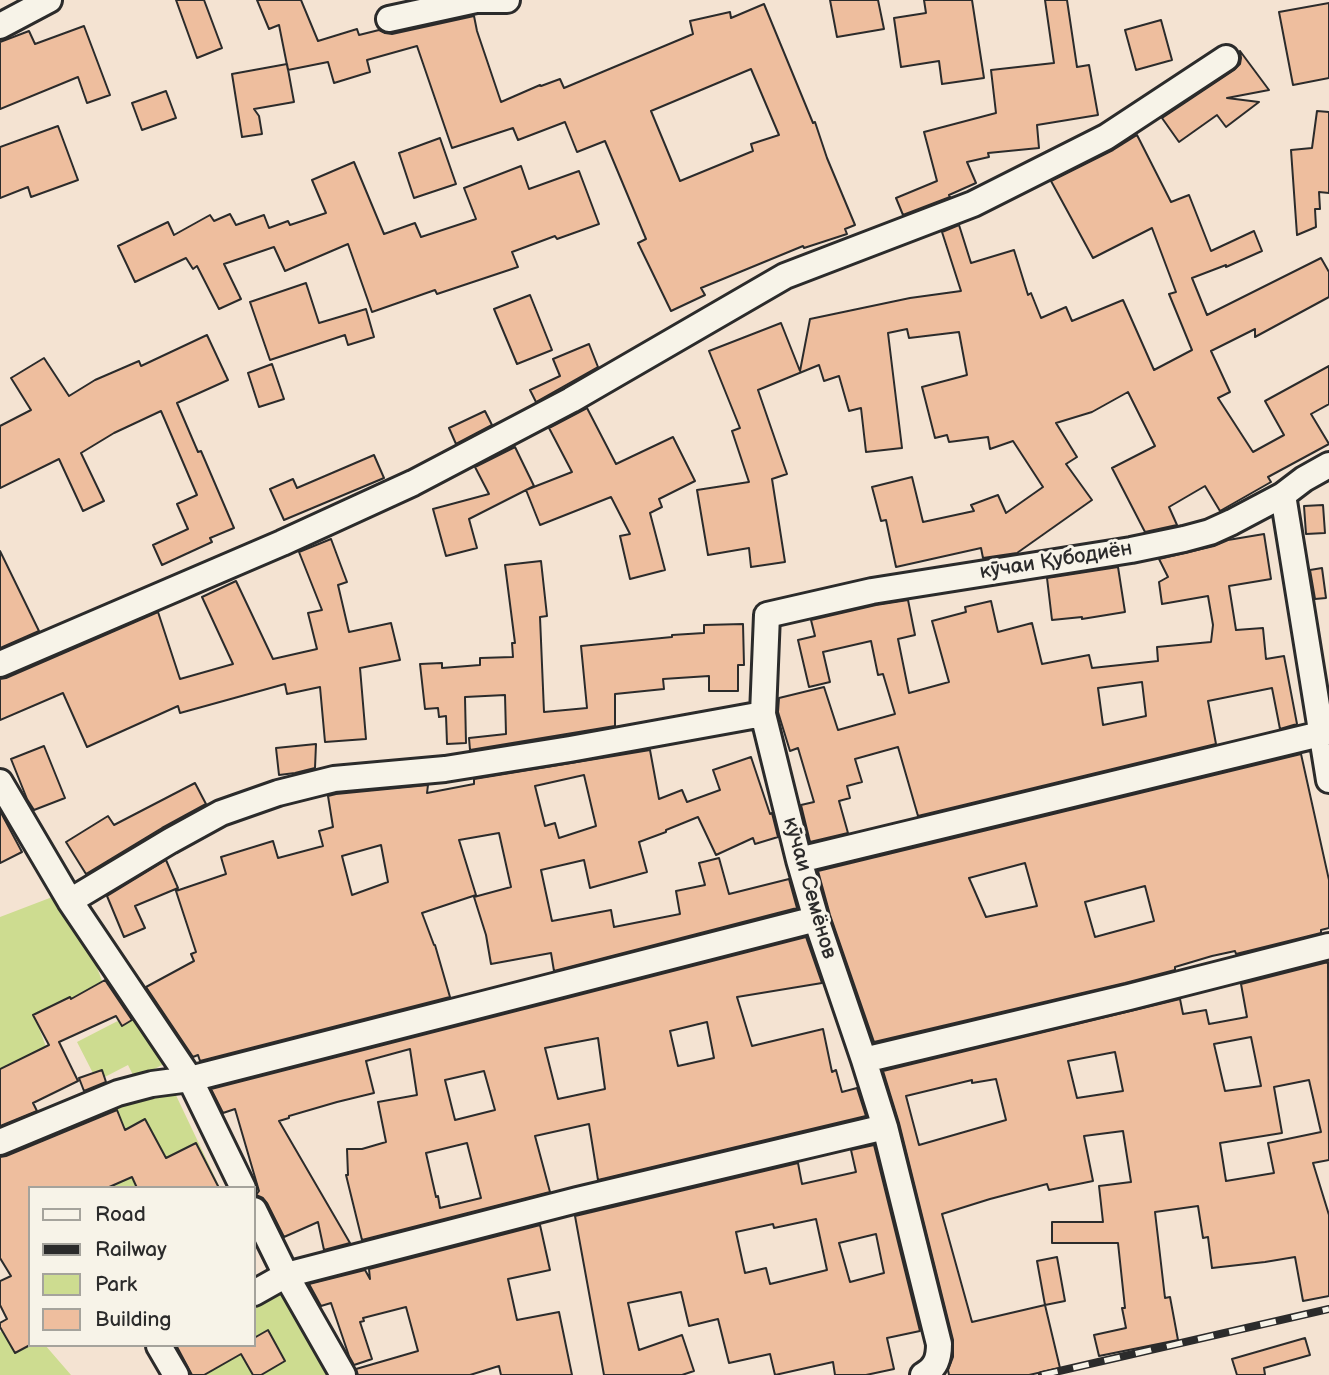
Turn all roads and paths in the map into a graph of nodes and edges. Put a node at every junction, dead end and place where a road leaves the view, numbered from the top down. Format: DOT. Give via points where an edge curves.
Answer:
graph roads {
  1 [pos="49,0"];
  2 [pos="507,0"];
  3 [pos="389,19"];
  4 [pos="0,26"];
  5 [pos="1226,58"];
  6 [pos="1329,465"];
  7 [pos="1283,495"];
  8 [pos="767,615"];
  9 [pos="0,664"];
  10 [pos="763,714"];
  11 [pos="1325,733"];
  12 [pos="1329,780"];
  13 [pos="0,782"];
  14 [pos="799,860"];
  15 [pos="70,901"];
  16 [pos="816,919"];
  17 [pos="1329,946"];
  18 [pos="863,1060"];
  19 [pos="190,1079"];
  20 [pos="885,1127"];
  21 [pos="0,1142"];
  22 [pos="242,1186"];
  23 [pos="256,1214"];
  24 [pos="286,1275"];
  25 [pos="256,1292"];
  26 [pos="160,1347"];
  27 [pos="176,1375"];
  28 [pos="343,1375"];
  29 [pos="923,1375"];
  1 -- 4 [label="street"];
  2 -- 3 [label="street" via="476,0"];
  5 -- 9 [label="street" via="1106,137 973,204 785,275 571,400 413,483"];
  6 -- 7 [label="street, кӯчаи Қубодиён"];
  7 -- 8 [label="street, кӯчаи Қубодиён" via="1210,532 1184,539 872,591"];
  7 -- 11 [label="street"];
  8 -- 10 [label="street, кӯчаи Семёнов"];
  10 -- 14 [label="street, кӯчаи Семёнов"];
  10 -- 15 [label="street" via="445,769 334,779 278,793 221,813"];
  11 -- 12 [label="street"];
  11 -- 14 [label="street"];
  13 -- 15 [label="street"];
  14 -- 16 [label="street, кӯчаи Семёнов"];
  15 -- 19 [label="street"];
  16 -- 18 [label="street, кӯчаи Семёнов"];
  16 -- 19 [label="street"];
  17 -- 18 [label="street"];
  18 -- 20 [label="street, кӯчаи Семёнов"];
  19 -- 21 [label="street" via="118,1093"];
  19 -- 22 [label="street"];
  20 -- 24 [label="street"];
  20 -- 29 [label="street, кӯчаи Семёнов" via="939,1344 935,1366"];
  23 -- 24 [label="street"];
  24 -- 25 [label="street"];
  24 -- 28 [label="street"];
  26 -- 27 [label="street"];
}
